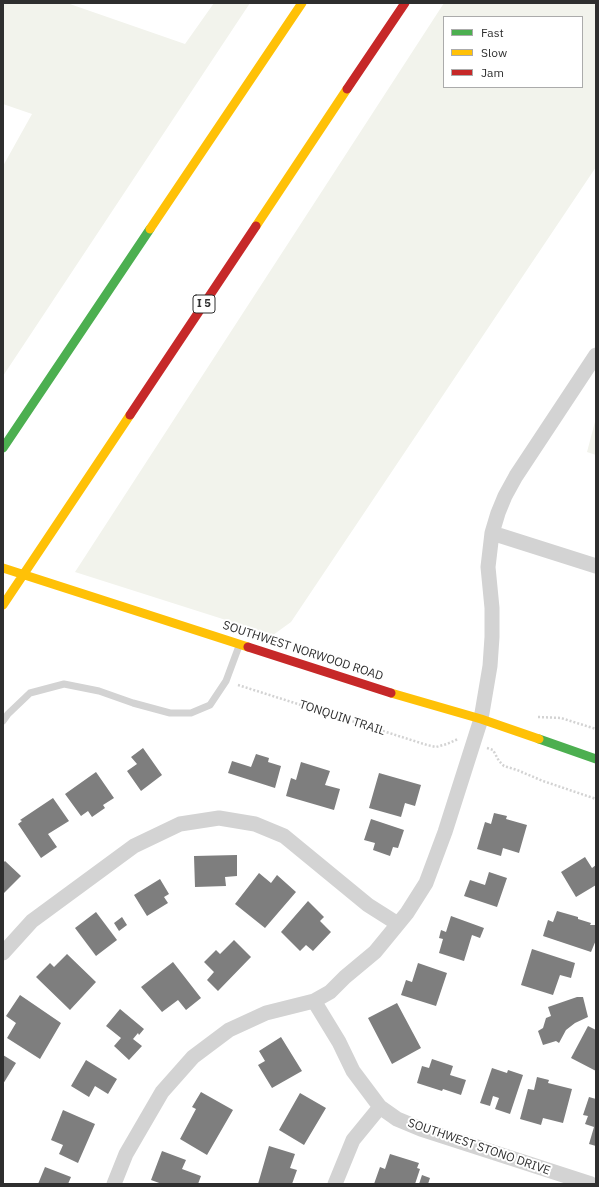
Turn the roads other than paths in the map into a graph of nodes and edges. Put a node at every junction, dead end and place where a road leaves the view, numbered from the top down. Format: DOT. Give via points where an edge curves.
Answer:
graph roads {
  1 [pos="302,3"];
  2 [pos="405,3"];
  3 [pos="596,355"];
  4 [pos="3,448"];
  5 [pos="492,533"];
  6 [pos="596,566"];
  7 [pos="3,568"];
  8 [pos="3,605"];
  9 [pos="240,643"];
  10 [pos="481,720"];
  11 [pos="3,721"];
  12 [pos="596,759"];
  13 [pos="398,924"];
  14 [pos="3,953"];
  15 [pos="314,1001"];
  16 [pos="380,1107"];
  17 [pos="556,1178"];
  18 [pos="114,1184"];
  19 [pos="335,1184"];
  20 [pos="591,1184"];
  1 -- 4 [label="main road"];
  2 -- 8 [label="main road, I 5"];
  3 -- 5 [label="street" via="516,476 505,496"];
  5 -- 6 [label="street"];
  5 -- 10 [label="street" via="488,567 492,638"];
  7 -- 9 [label="main road, SOUTHWEST NORWOOD ROAD"];
  9 -- 10 [label="main road, SOUTHWEST NORWOOD ROAD"];
  9 -- 11 [label="lane" via="226,681 210,705 191,713 170,713 99,691 64,684 30,694"];
  10 -- 12 [label="main road, SOUTHWEST NORWOOD ROAD"];
  10 -- 13 [label="street" via="426,883"];
  13 -- 14 [label="street" via="368,905 284,836 255,824 219,818 180,824 134,846 32,921"];
  13 -- 15 [label="street" via="375,952 330,992"];
  15 -- 16 [label="street, SOUTHWEST STONO DRIVE" via="353,1071"];
  15 -- 18 [label="street" via="266,1013 229,1030 193,1057 162,1092 126,1154"];
  16 -- 17 [label="street, SOUTHWEST STONO DRIVE" via="397,1119 421,1129"];
  16 -- 19 [label="street" via="353,1140"];
  17 -- 20 [label="street, SOUTHWEST STONO DRIVE"];
}
